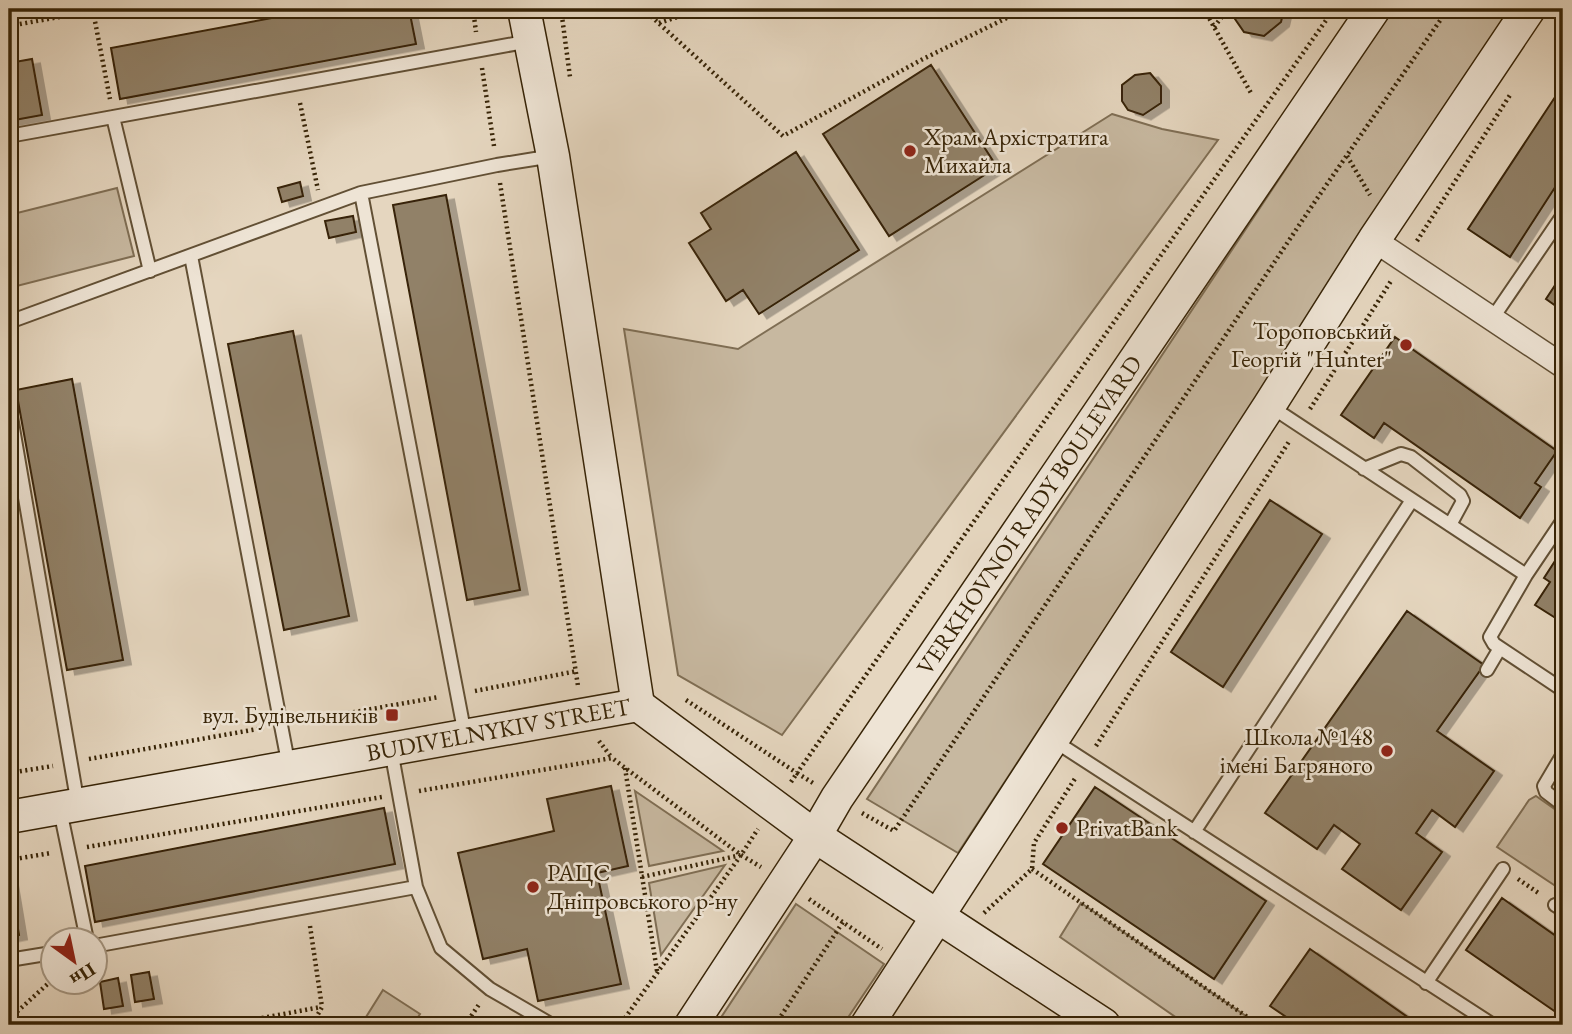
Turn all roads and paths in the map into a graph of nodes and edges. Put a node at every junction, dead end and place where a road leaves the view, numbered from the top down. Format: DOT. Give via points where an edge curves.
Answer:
graph roads {
  1 [pos="104,9"];
  2 [pos="472,9"];
  3 [pos="524,9"];
  4 [pos="643,9"];
  5 [pos="702,9"];
  6 [pos="1026,9"];
  7 [pos="1204,9"];
  8 [pos="1228,9"];
  9 [pos="1334,9"];
  10 [pos="1374,9"];
  11 [pos="1448,9"];
  12 [pos="1018,10"];
  13 [pos="93,11"];
  14 [pos="1563,13"];
  15 [pos="1543,17"];
  16 [pos="658,23"];
  17 [pos="9,26"];
  18 [pos="1214,27"];
  19 [pos="530,41"];
  20 [pos="479,51"];
  21 [pos="296,84"];
  22 [pos="1251,93"];
  23 [pos="1511,94"];
  24 [pos="113,117"];
  25 [pos="9,136"];
  26 [pos="553,156"];
  27 [pos="497,165"];
  28 [pos="361,193"];
  29 [pos="322,208"];
  30 [pos="1563,215"];
  31 [pos="1374,240"];
  32 [pos="191,256"];
  33 [pos="1404,260"];
  34 [pos="150,271"];
  35 [pos="1492,319"];
  36 [pos="9,322"];
  37 [pos="1563,366"];
  38 [pos="9,405"];
  39 [pos="1269,406"];
  40 [pos="1299,426"];
  41 [pos="1364,469"];
  42 [pos="1412,500"];
  43 [pos="1563,520"];
  44 [pos="1450,525"];
  45 [pos="1526,575"];
  46 [pos="1500,648"];
  47 [pos="1487,670"];
  48 [pos="577,671"];
  49 [pos="1563,690"];
  50 [pos="678,695"];
  51 [pos="638,705"];
  52 [pos="465,736"];
  53 [pos="1052,739"];
  54 [pos="391,747"];
  55 [pos="1563,754"];
  56 [pos="1086,761"];
  57 [pos="289,767"];
  58 [pos="624,767"];
  59 [pos="797,773"];
  60 [pos="399,794"];
  61 [pos="837,798"];
  62 [pos="1563,806"];
  63 [pos="69,807"];
  64 [pos="9,817"];
  65 [pos="1194,832"];
  66 [pos="815,836"];
  67 [pos="68,850"];
  68 [pos="740,855"];
  69 [pos="9,860"];
  70 [pos="1032,869"];
  71 [pos="1503,869"];
  72 [pos="642,877"];
  73 [pos="785,882"];
  74 [pos="416,887"];
  75 [pos="1559,907"];
  76 [pos="307,908"];
  77 [pos="843,922"];
  78 [pos="84,926"];
  79 [pos="950,926"];
  80 [pos="108,944"];
  81 [pos="38,955"];
  82 [pos="9,960"];
  83 [pos="906,966"];
  84 [pos="657,971"];
  85 [pos="1426,983"];
  86 [pos="38,993"];
  87 [pos="322,1007"];
  88 [pos="9,1019"];
  89 [pos="224,1025"];
  90 [pos="312,1025"];
  91 [pos="552,1025"];
  92 [pos="620,1025"];
  93 [pos="691,1025"];
  94 [pos="775,1025"];
  95 [pos="867,1025"];
  96 [pos="1104,1025"];
  97 [pos="1259,1025"];
  98 [pos="1493,1025"];
  1 -- 13 [label="path"];
  2 -- 20 [label="path"];
  3 -- 19 [label="main road"];
  4 -- 16 [label="path"];
  5 -- 16 [label="path"];
  6 -- 12 [label="path"];
  7 -- 18 [label="path"];
  8 -- 18 [label="path"];
  9 -- 59 [label="path"];
  10 -- 61 [label="main road, VERKHOVNOI RADY BOULEVARD"];
  11 -- 61 [label="path" via="894,831"];
  12 -- 16 [label="path" via="783,136"];
  13 -- 17 [label="path"];
  13 -- 24 [label="path"];
  14 -- 15 [label="path"];
  15 -- 31 [label="main road"];
  18 -- 22 [label="path"];
  19 -- 20 [label="lane"];
  19 -- 26 [label="main road"];
  20 -- 21 [label="lane"];
  20 -- 27 [label="path"];
  21 -- 24 [label="lane"];
  21 -- 29 [label="path"];
  23 -- 33 [label="path"];
  24 -- 25 [label="lane"];
  24 -- 34 [label="lane"];
  26 -- 27 [label="lane"];
  26 -- 51 [label="main road"];
  27 -- 28 [label="lane"];
  27 -- 48 [label="path"];
  28 -- 29 [label="lane"];
  28 -- 52 [label="lane"];
  29 -- 32 [label="lane"];
  30 -- 35 [label="lane"];
  31 -- 33 [label="street"];
  31 -- 39 [label="main road"];
  32 -- 34 [label="lane"];
  32 -- 57 [label="lane"];
  33 -- 35 [label="street"];
  33 -- 40 [label="path"];
  34 -- 36 [label="lane"];
  35 -- 37 [label="street"];
  38 -- 63 [label="lane"];
  39 -- 40 [label="lane"];
  39 -- 53 [label="main road"];
  40 -- 41 [label="lane"];
  40 -- 56 [label="path"];
  41 -- 42 [label="lane"];
  41 -- 44 [label="lane" via="1401,454 1411,457 1460,495 1463,501"];
  42 -- 44 [label="lane"];
  42 -- 65 [label="lane"];
  43 -- 45 [label="lane"];
  44 -- 45 [label="lane"];
  45 -- 46 [label="lane" via="1492,633 1492,641"];
  46 -- 47 [label="lane"];
  46 -- 49 [label="lane"];
  50 -- 59 [label="path"];
  51 -- 52 [label="main road, BUDIVELNYKIV STREET"];
  51 -- 66 [label="main road, BUDIVELNYKIV STREET"];
  52 -- 54 [label="main road, BUDIVELNYKIV STREET"];
  53 -- 56 [label="lane"];
  53 -- 79 [label="main road"];
  54 -- 57 [label="main road, BUDIVELNYKIV STREET"];
  54 -- 60 [label="lane"];
  55 -- 62 [label="lane" via="1544,786"];
  56 -- 65 [label="lane"];
  56 -- 70 [label="path" via="1034,843"];
  57 -- 63 [label="main road, BUDIVELNYKIV STREET"];
  58 -- 60 [label="path" via="612,758"];
  58 -- 68 [label="path"];
  58 -- 72 [label="path"];
  59 -- 61 [label="path"];
  60 -- 67 [label="path"];
  60 -- 74 [label="lane"];
  61 -- 66 [label="main road, VERKHOVNOI RADY BOULEVARD"];
  63 -- 64 [label="main road, BUDIVELNYKIV STREET"];
  63 -- 67 [label="lane"];
  65 -- 85 [label="lane"];
  66 -- 73 [label="main road, VERKHOVNOI RADY BOULEVARD"];
  66 -- 79 [label="main road, BUDIVELNYKIV STREET"];
  67 -- 69 [label="path"];
  67 -- 78 [label="lane"];
  68 -- 72 [label="path"];
  68 -- 73 [label="path"];
  68 -- 84 [label="path"];
  70 -- 79 [label="path"];
  70 -- 97 [label="path"];
  71 -- 75 [label="path"];
  71 -- 85 [label="lane"];
  72 -- 84 [label="path"];
  73 -- 77 [label="path"];
  73 -- 93 [label="main road, VERKHOVNOI RADY BOULEVARD"];
  74 -- 76 [label="lane"];
  74 -- 91 [label="lane" via="441,948 489,989"];
  76 -- 80 [label="lane"];
  76 -- 87 [label="path"];
  77 -- 83 [label="path"];
  77 -- 94 [label="path"];
  79 -- 83 [label="main road"];
  79 -- 96 [label="main road, BUDIVELNYKIV STREET"];
  81 -- 82 [label="lane"];
  83 -- 95 [label="main road"];
  84 -- 92 [label="path"];
  85 -- 98 [label="lane"];
  86 -- 88 [label="path"];
  87 -- 89 [label="path"];
  87 -- 90 [label="path"];
}
